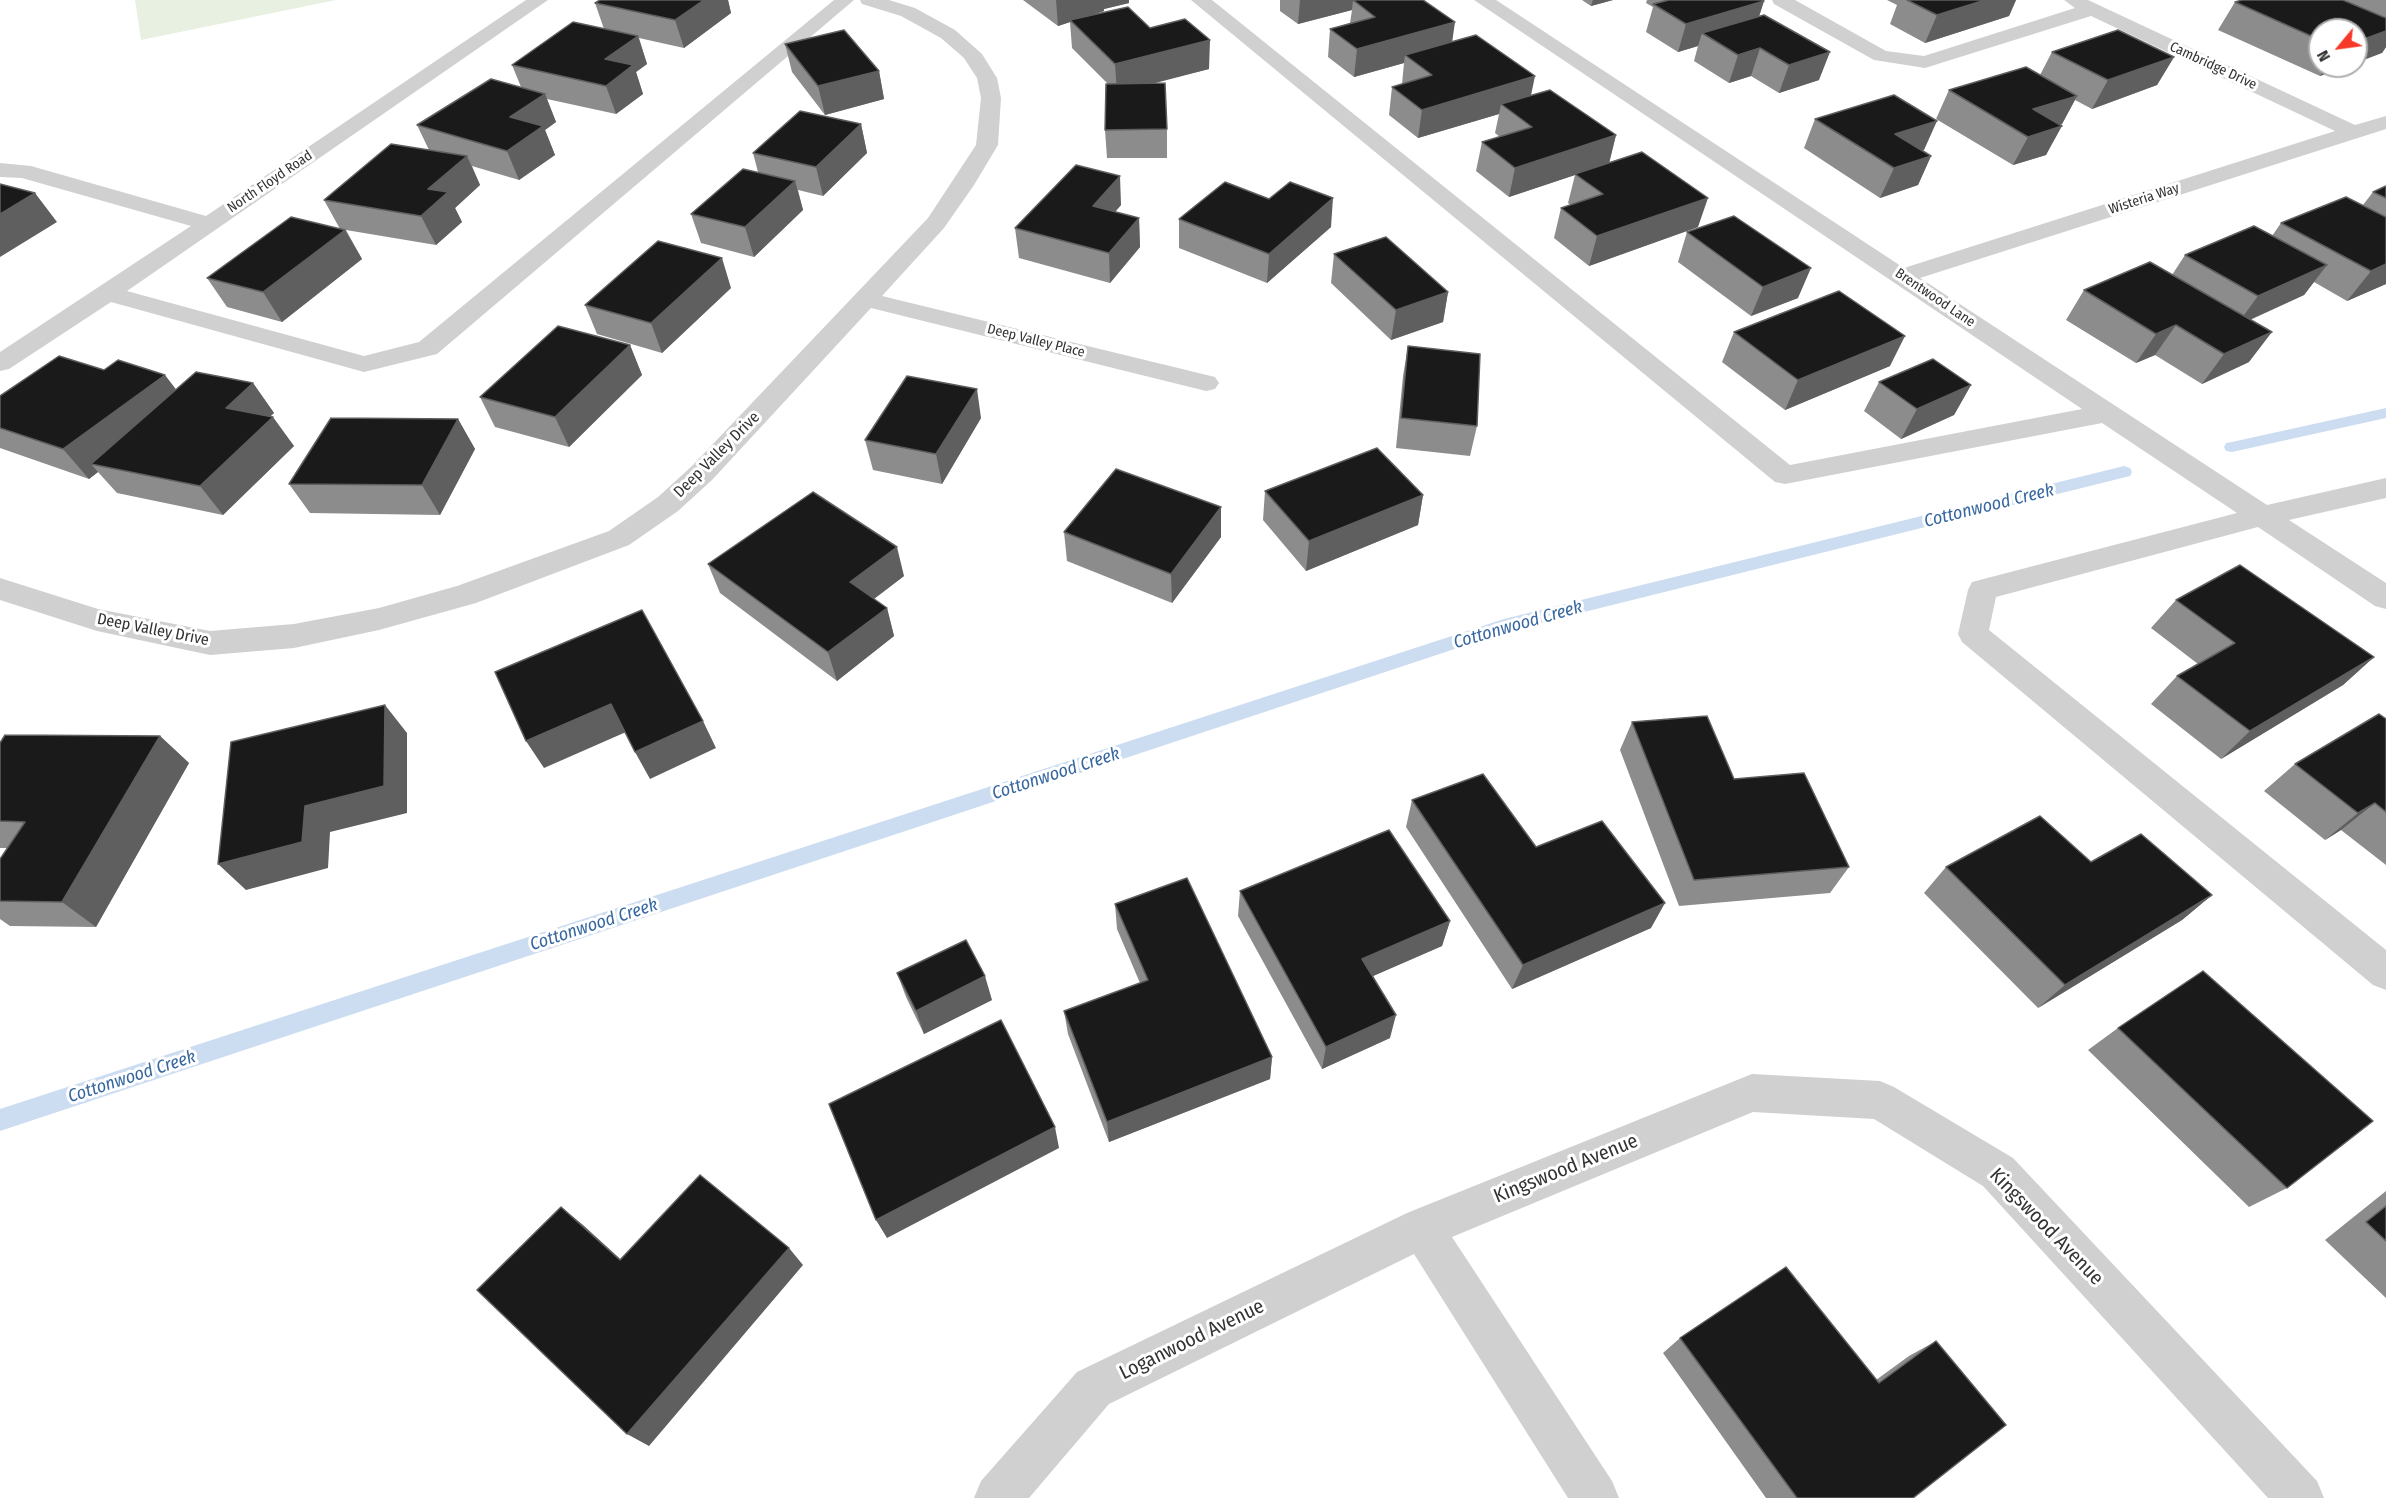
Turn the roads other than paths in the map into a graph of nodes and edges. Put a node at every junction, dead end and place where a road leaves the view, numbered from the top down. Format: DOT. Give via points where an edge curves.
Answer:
graph roads {
  1 [pos="539,0"];
  2 [pos="845,0"];
  3 [pos="869,0"];
  4 [pos="1200,0"];
  5 [pos="1483,0"];
  6 [pos="1781,0"];
  7 [pos="2082,4"];
  8 [pos="2386,122"];
  9 [pos="2353,132"];
  10 [pos="0,170"];
  11 [pos="208,224"];
  12 [pos="1902,276"];
  13 [pos="108,293"];
  14 [pos="866,298"];
  15 [pos="0,363"];
  16 [pos="1206,382"];
  17 [pos="2108,413"];
  18 [pos="2386,488"];
  19 [pos="2263,516"];
  20 [pos="0,589"];
  21 [pos="2386,598"];
  22 [pos="2386,973"];
  23 [pos="1422,1228"];
  24 [pos="998,1498"];
  25 [pos="1595,1498"];
  26 [pos="2300,1498"];
  1 -- 11 [label="street, North Floyd Road"];
  2 -- 13 [label="street" via="428,348 364,364"];
  3 -- 14 [label="street, Deep Valley Drive" via="908,12 948,34 972,54 987,78 991,98 987,145 963,186 936,223"];
  4 -- 17 [label="street" via="1785,475"];
  5 -- 12 [label="street, Brentwood Lane"];
  6 -- 7 [label="street" via="1881,56 1925,62"];
  7 -- 9 [label="street, Cambridge Drive"];
  8 -- 9 [label="street, Wisteria Way"];
  9 -- 12 [label="street, Wisteria Way"];
  10 -- 11 [label="street" via="23,171"];
  11 -- 13 [label="street, North Floyd Road"];
  12 -- 17 [label="street, Brentwood Lane"];
  13 -- 15 [label="street, North Floyd Road"];
  14 -- 16 [label="street, Deep Valley Place"];
  14 -- 20 [label="street, Deep Valley Drive" via="702,473 668,504 619,538 465,595 380,619 294,636 210,643 97,620"];
  17 -- 19 [label="street, Brentwood Lane"];
  18 -- 19 [label="street"];
  19 -- 21 [label="street, Brentwood Lane"];
  19 -- 22 [label="street" via="1983,590 1973,634"];
  23 -- 24 [label="street, Loganwood Avenue" via="1093,1388"];
  23 -- 25 [label="street"];
  23 -- 26 [label="street, Kingswood Avenue" via="1752,1093 1880,1100 1998,1172"];
}
